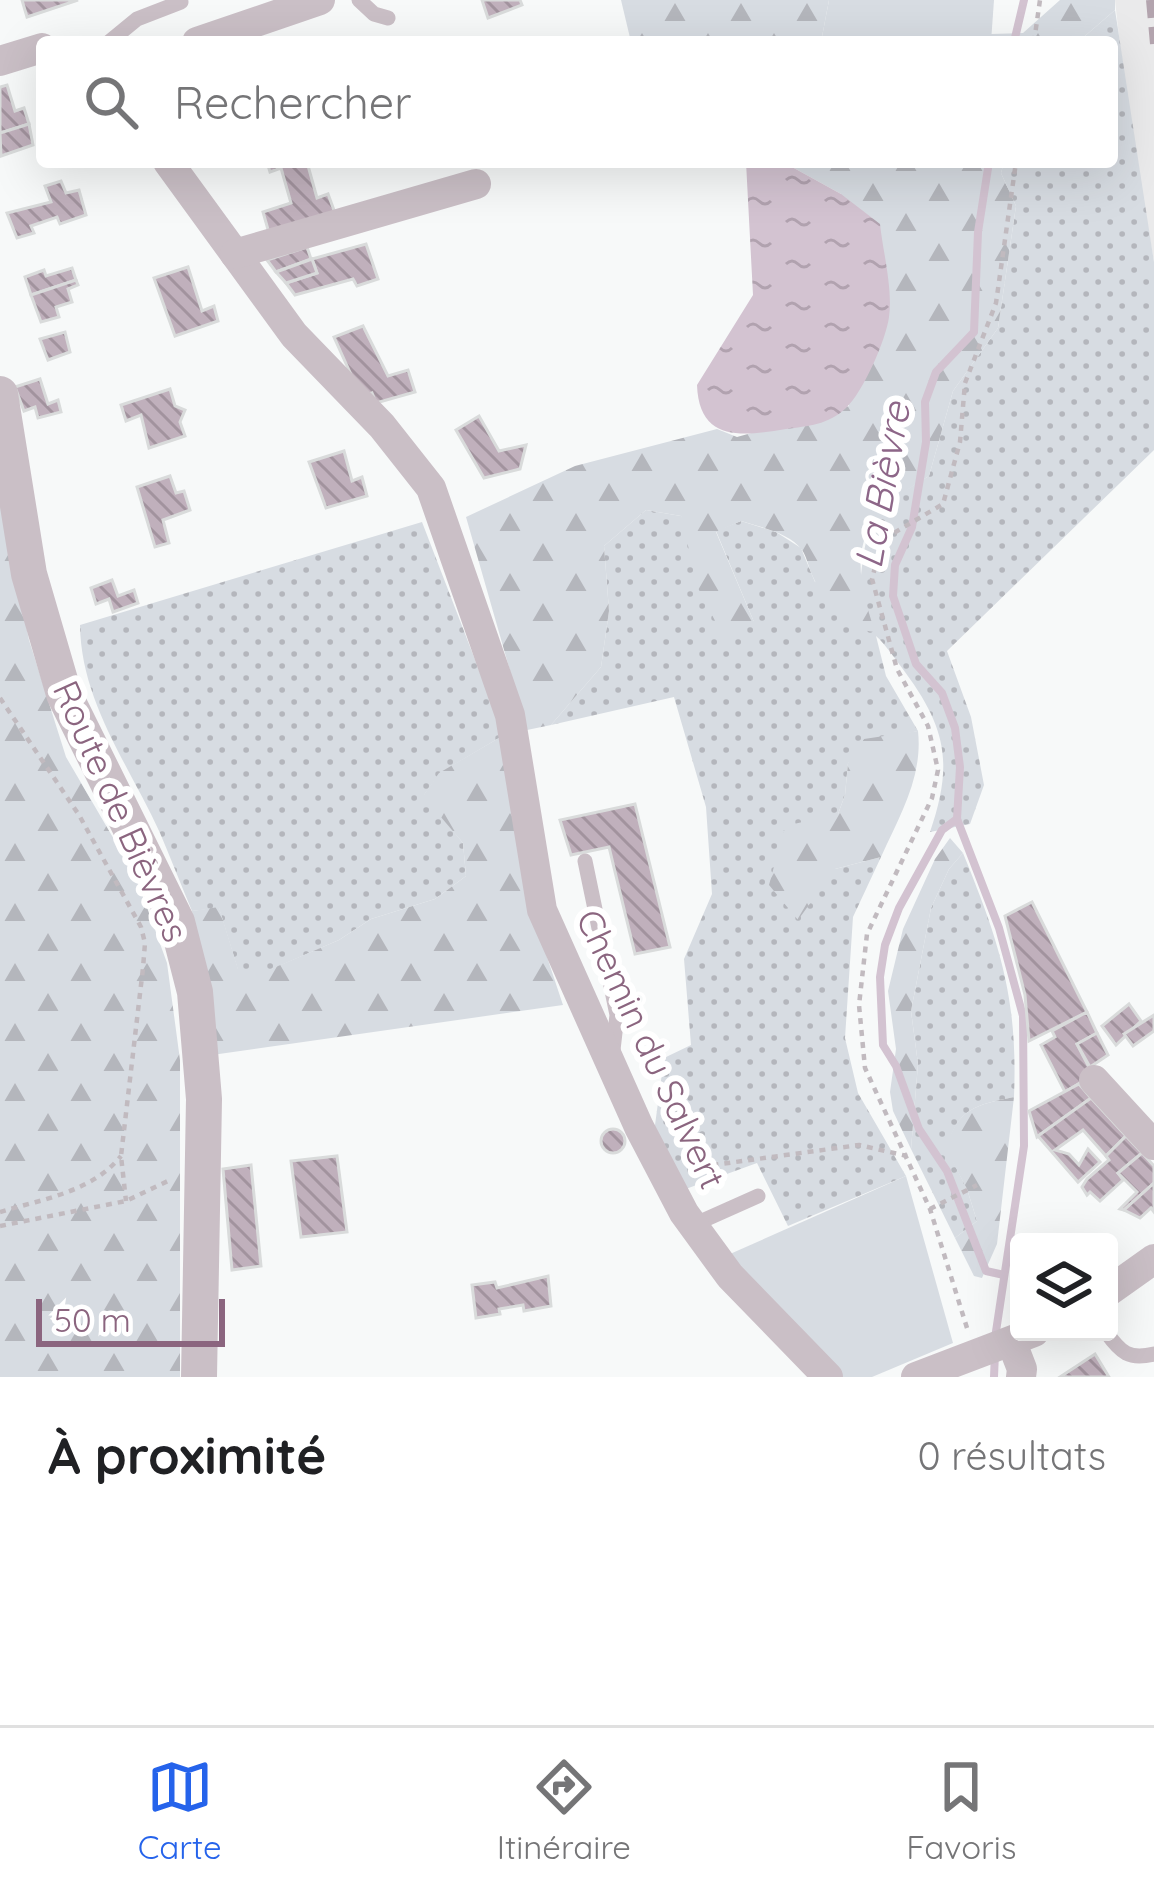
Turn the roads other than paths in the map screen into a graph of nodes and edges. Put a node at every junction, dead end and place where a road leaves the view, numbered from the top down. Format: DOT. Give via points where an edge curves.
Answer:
graph roads {
  1 [pos="320,0"];
  2 [pos="359,0"];
  3 [pos="181,2"];
  4 [pos="388,19"];
  5 [pos="116,36"];
  6 [pos="215,36"];
  7 [pos="36,50"];
  8 [pos="0,62"];
  9 [pos="172,168"];
  10 [pos="476,184"];
  11 [pos="235,254"];
  12 [pos="0,394"];
  13 [pos="585,861"];
  14 [pos="611,1065"];
  15 [pos="1094,1080"];
  16 [pos="1154,1145"];
  17 [pos="758,1196"];
  18 [pos="693,1225"];
  19 [pos="1154,1259"];
  20 [pos="1118,1285"];
  21 [pos="1013,1341"];
  22 [pos="1023,1341"];
  23 [pos="1112,1341"];
  24 [pos="1154,1354"];
  25 [pos="199,1377"];
  26 [pos="828,1377"];
  27 [pos="916,1377"];
  28 [pos="1021,1377"];
  1 -- 6 [label="street"];
  2 -- 4 [label="lane"];
  3 -- 5 [label="lane"];
  7 -- 8 [label="street"];
  9 -- 11 [label="street, Chemin du Salvert"];
  10 -- 11 [label="street"];
  11 -- 14 [label="street, Chemin du Salvert" via="293,335 431,488 510,715 542,910"];
  12 -- 25 [label="street, Route de Bièvres" via="29,574 64,694 140,841 195,992 204,1099"];
  13 -- 14 [label="lane" via="616,1015"];
  14 -- 18 [label="street, Chemin du Salvert"];
  15 -- 16 [label="street"];
  17 -- 18 [label="lane"];
  18 -- 26 [label="street, Chemin du Salvert" via="730,1276"];
  19 -- 20 [label="street"];
  21 -- 27 [label="street"];
  22 -- 28 [label="street"];
  23 -- 24 [label="lane" via="1134,1359"];
}
